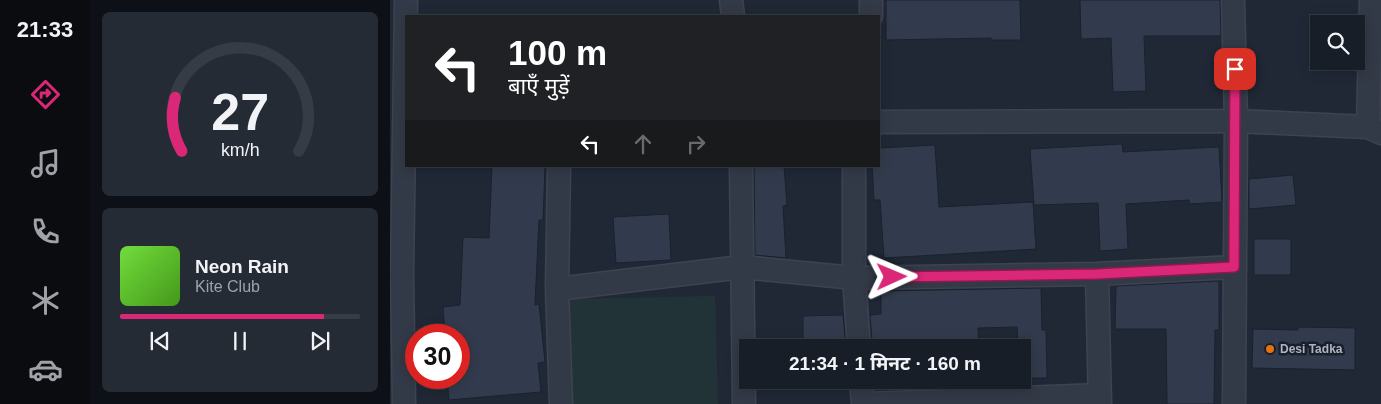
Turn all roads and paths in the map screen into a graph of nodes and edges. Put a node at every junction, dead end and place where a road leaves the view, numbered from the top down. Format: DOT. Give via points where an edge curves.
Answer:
graph roads {
  1 [pos="406,0"];
  2 [pos="732,0"];
  3 [pos="871,0"];
  4 [pos="1233,0"];
  5 [pos="1371,0"];
  6 [pos="405,15"];
  7 [pos="733,15"];
  8 [pos="871,15"];
  9 [pos="405,22"];
  10 [pos="1236,121"];
  11 [pos="880,122"];
  12 [pos="400,130"];
  13 [pos="1375,130"];
  14 [pos="559,167"];
  15 [pos="742,167"];
  16 [pos="854,167"];
  17 [pos="742,267"];
  18 [pos="1234,267"];
  19 [pos="396,274"];
  20 [pos="1097,274"];
  21 [pos="854,278"];
  22 [pos="557,289"];
  23 [pos="858,339"];
  24 [pos="862,389"];
  25 [pos="1100,399"];
  26 [pos="404,404"];
  27 [pos="561,404"];
  28 [pos="744,404"];
  29 [pos="863,404"];
  30 [pos="867,404"];
  31 [pos="1234,404"];
  1 -- 6 [label="street"];
  2 -- 7 [label="street"];
  3 -- 8 [label="street"];
  4 -- 10 [label="street"];
  5 -- 13 [label="street"];
  9 -- 12 [label="street"];
  10 -- 11 [label="street"];
  10 -- 13 [label="street"];
  10 -- 18 [label="street"];
  12 -- 19 [label="street"];
  14 -- 22 [label="street"];
  15 -- 17 [label="street"];
  16 -- 21 [label="street"];
  17 -- 21 [label="street"];
  17 -- 22 [label="street"];
  17 -- 28 [label="street"];
  18 -- 20 [label="street"];
  18 -- 31 [label="street"];
  19 -- 26 [label="street"];
  20 -- 21 [label="street"];
  20 -- 25 [label="street"];
  21 -- 23 [label="street"];
  22 -- 27 [label="street"];
  24 -- 29 [label="street"];
  25 -- 30 [label="street"];
}
